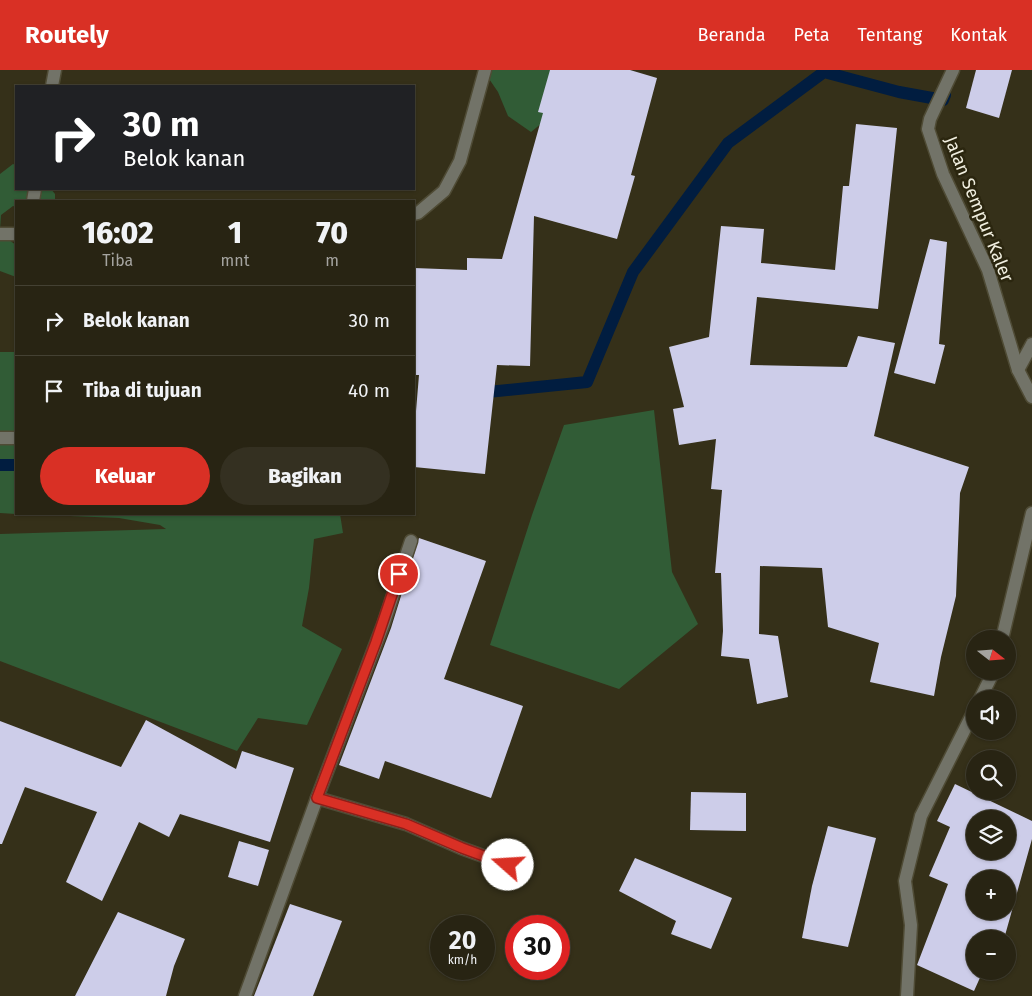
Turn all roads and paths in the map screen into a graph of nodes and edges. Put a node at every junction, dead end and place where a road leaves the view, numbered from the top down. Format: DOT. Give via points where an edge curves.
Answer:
graph roads {
  1 [pos="55,70"];
  2 [pos="485,70"];
  3 [pos="952,71"];
  4 [pos="52,85"];
  5 [pos="415,214"];
  6 [pos="0,234"];
  7 [pos="15,234"];
  8 [pos="1032,344"];
  9 [pos="1018,370"];
  10 [pos="1032,397"];
  11 [pos="0,438"];
  12 [pos="15,438"];
  13 [pos="1032,512"];
  14 [pos="411,541"];
  15 [pos="1004,630"];
  16 [pos="966,727"];
  17 [pos="317,798"];
  18 [pos="508,865"];
  19 [pos="245,996"];
  20 [pos="907,996"];
  1 -- 4 [label="street"];
  2 -- 5 [label="street" via="460,161 444,191"];
  3 -- 9 [label="street, Jalan Sempur Kaler" via="928,129 943,174 988,270"];
  6 -- 7 [label="street"];
  8 -- 9 [label="street"];
  9 -- 10 [label="street, Jalan Sempur Kaler"];
  11 -- 12 [label="street"];
  13 -- 15 [label="street"];
  14 -- 17 [label="street"];
  16 -- 20 [label="street" via="921,816 910,862 906,881 911,925"];
  17 -- 18 [label="street" via="406,824"];
  17 -- 19 [label="street"];
}
